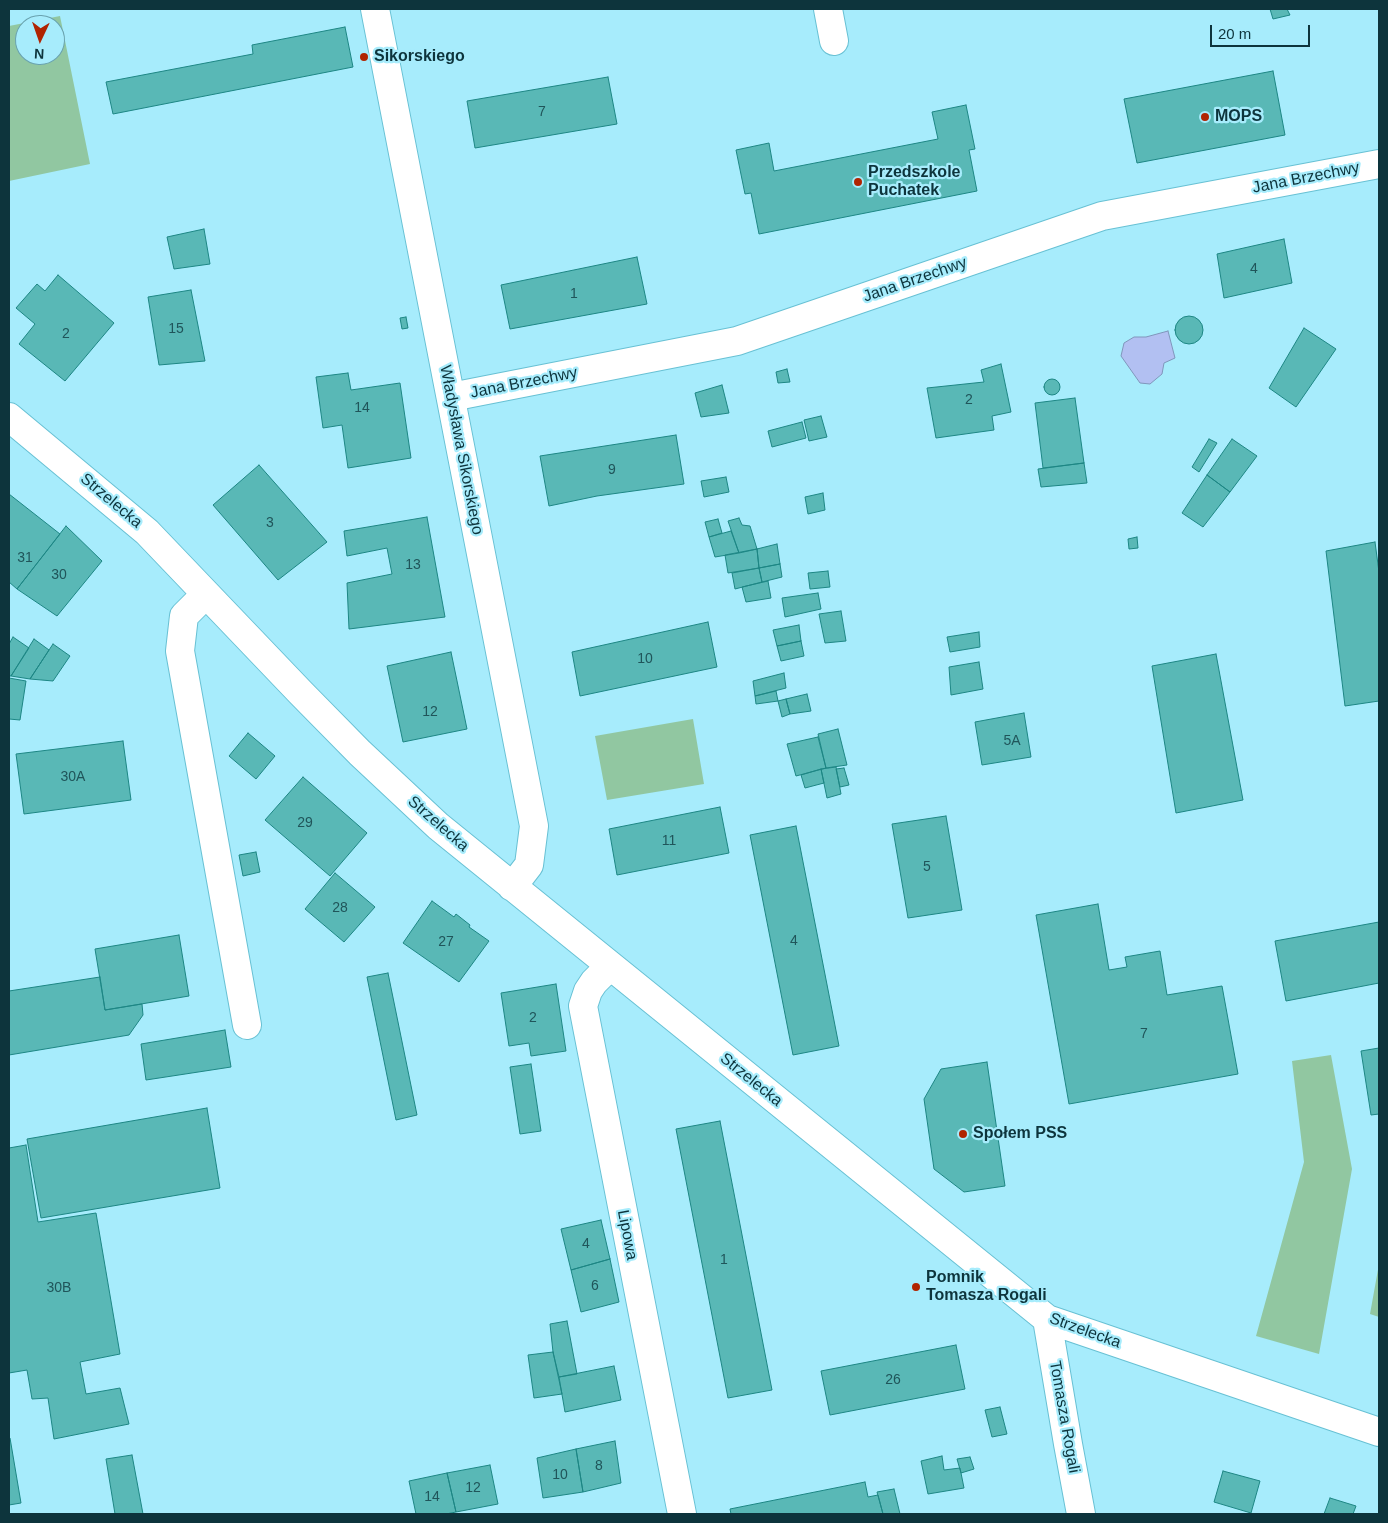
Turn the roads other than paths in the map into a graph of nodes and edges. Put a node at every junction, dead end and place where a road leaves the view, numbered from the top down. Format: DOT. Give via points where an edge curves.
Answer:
graph roads {
  1 [pos="375,9"];
  2 [pos="828,9"];
  3 [pos="834,41"];
  4 [pos="1379,164"];
  5 [pos="451,397"];
  6 [pos="9,416"];
  7 [pos="206,594"];
  8 [pos="512,887"];
  9 [pos="610,966"];
  10 [pos="247,1025"];
  11 [pos="1047,1319"];
  12 [pos="1379,1432"];
  13 [pos="677,1514"];
  14 [pos="1082,1514"];
  1 -- 5 [label="street, Władysława Sikorskiego"];
  2 -- 3 [label="street"];
  4 -- 5 [label="street, Jana Brzechwy" via="1102,216 737,341"];
  5 -- 8 [label="street, Władysława Sikorskiego" via="534,826 528,865"];
  6 -- 7 [label="street, Strzelecka" via="147,532"];
  7 -- 8 [label="street, Strzelecka" via="360,753 438,826"];
  7 -- 10 [label="street" via="184,616 180,651"];
  8 -- 9 [label="street, Strzelecka"];
  9 -- 11 [label="street, Strzelecka"];
  9 -- 13 [label="street, Lipowa" via="594,982 583,1006"];
  11 -- 12 [label="street, Strzelecka"];
  11 -- 14 [label="street, Tomasza Rogali"];
}
